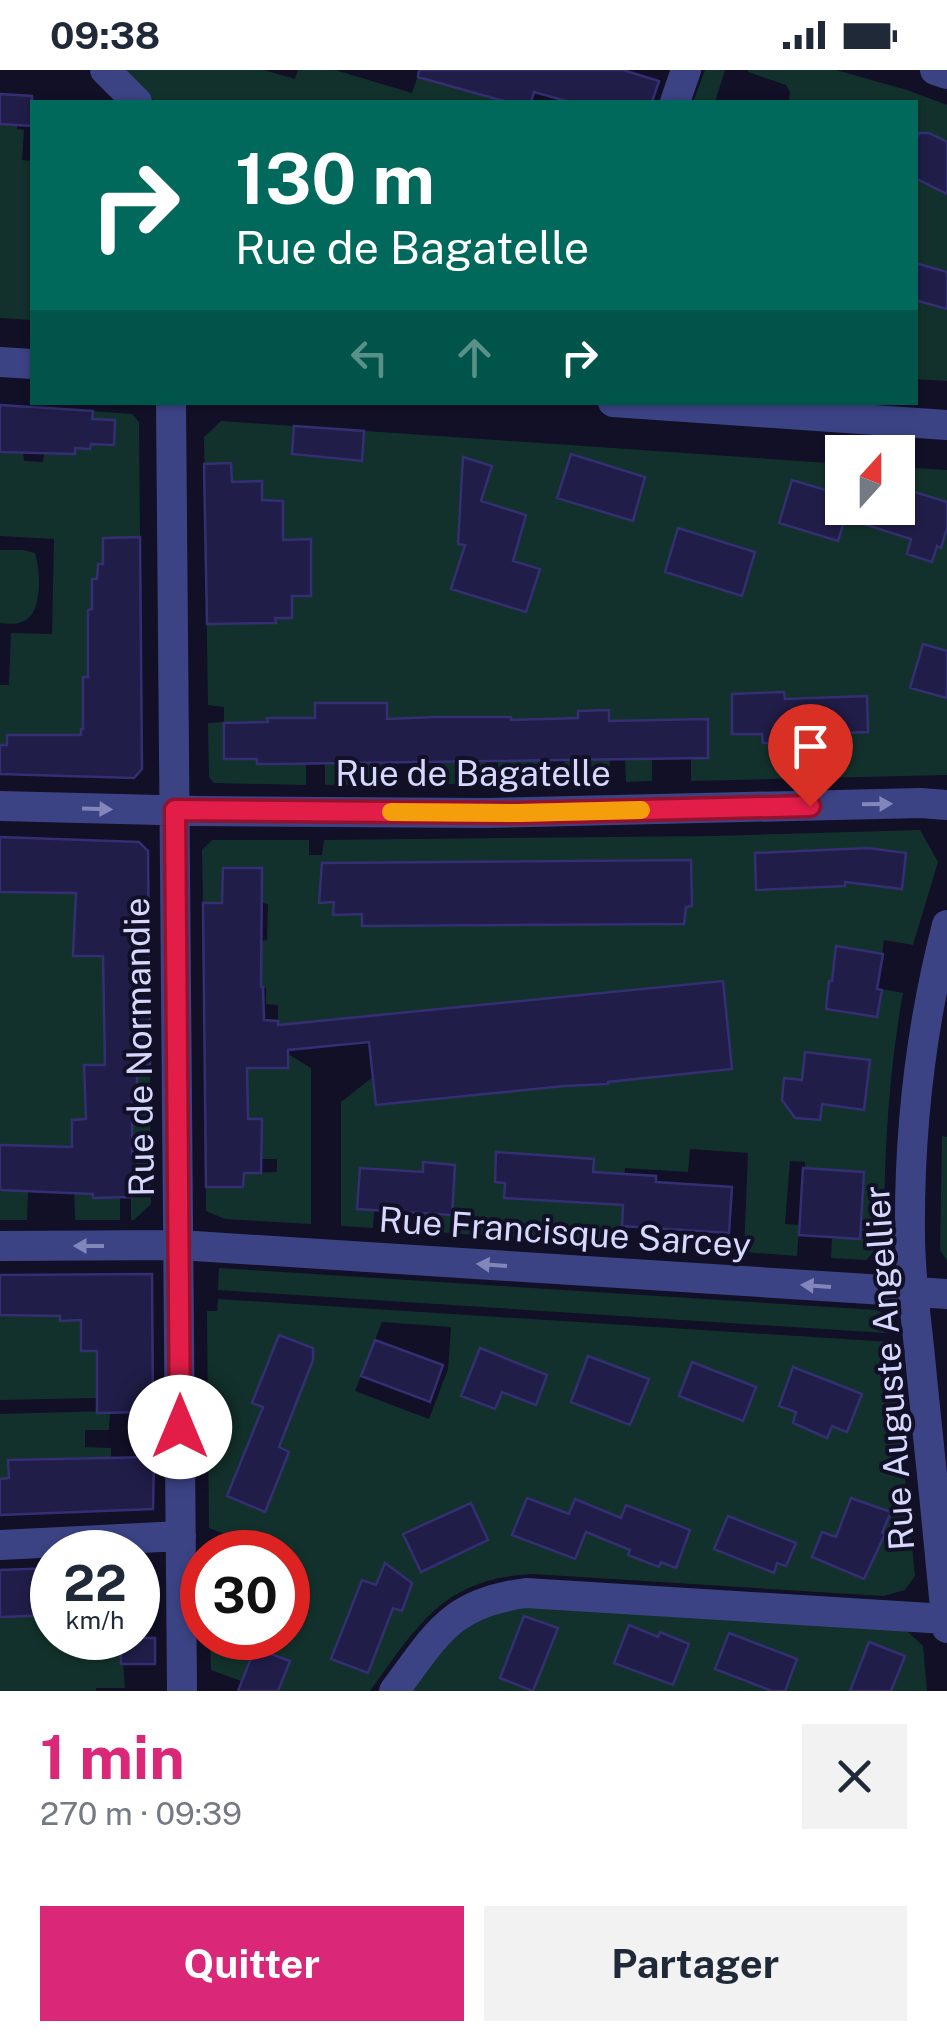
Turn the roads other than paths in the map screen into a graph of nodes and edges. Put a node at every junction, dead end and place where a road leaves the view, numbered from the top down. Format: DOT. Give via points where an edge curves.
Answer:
graph roads {
  1 [pos="105,70"];
  2 [pos="686,70"];
  3 [pos="935,70"];
  4 [pos="947,74"];
  5 [pos="135,100"];
  6 [pos="677,100"];
  7 [pos="0,362"];
  8 [pos="30,364"];
  9 [pos="171,405"];
  10 [pos="657,405"];
  11 [pos="947,425"];
  12 [pos="947,805"];
  13 [pos="0,806"];
  14 [pos="175,810"];
  15 [pos="947,926"];
  16 [pos="179,1245"];
  17 [pos="0,1246"];
  18 [pos="914,1292"];
  19 [pos="947,1294"];
  20 [pos="181,1530"];
  21 [pos="180,1536"];
  22 [pos="0,1545"];
  23 [pos="946,1619"];
  24 [pos="947,1628"];
  25 [pos="182,1660"];
  26 [pos="182,1691"];
  27 [pos="394,1691"];
  1 -- 5 [label="street"];
  2 -- 6 [label="street"];
  3 -- 4 [label="street"];
  7 -- 8 [label="street"];
  9 -- 14 [label="street, Rue de Normandie"];
  10 -- 11 [label="street"];
  14 -- 12 [label="street, Rue de Bagatelle, one-way" via="485,813"];
  13 -- 14 [label="street, Rue de Bagatelle, one-way"];
  14 -- 16 [label="street, Rue de Normandie"];
  15 -- 18 [label="street, Rue Auguste Angellier" via="918,1082 910,1237"];
  16 -- 17 [label="street, Rue Francisque Sarcey, one-way"];
  18 -- 16 [label="street, Rue Francisque Sarcey, one-way"];
  16 -- 20 [label="street, Rue de Normandie"];
  18 -- 19 [label="street, Rue Francisque Sarcey"];
  18 -- 23 [label="street, Rue Auguste Angellier"];
  21 -- 22 [label="street"];
  23 -- 24 [label="street, Rue Auguste Angellier"];
  23 -- 27 [label="street" via="526,1593 469,1607 452,1619"];
  25 -- 26 [label="street, Rue de Normandie"];
}
